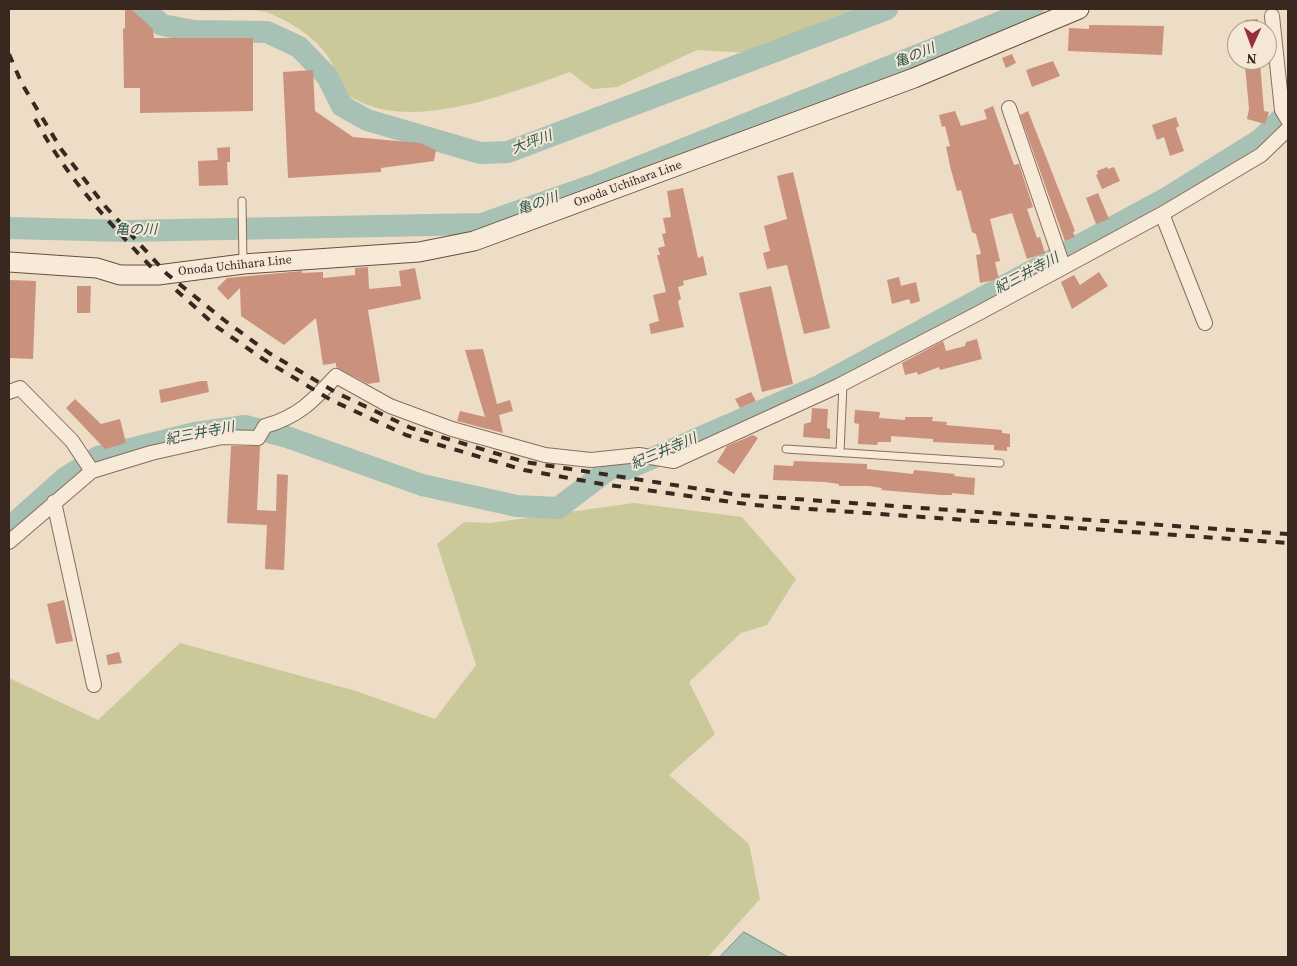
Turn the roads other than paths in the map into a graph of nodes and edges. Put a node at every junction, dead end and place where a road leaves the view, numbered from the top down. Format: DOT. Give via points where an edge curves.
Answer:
graph roads {
  1 [pos="1079,9"];
  2 [pos="1272,16"];
  3 [pos="1009,108"];
  4 [pos="1286,116"];
  5 [pos="1288,129"];
  6 [pos="242,201"];
  7 [pos="1162,214"];
  8 [pos="243,259"];
  9 [pos="1061,259"];
  10 [pos="9,262"];
  11 [pos="1205,323"];
  12 [pos="843,384"];
  13 [pos="9,392"];
  14 [pos="786,449"];
  15 [pos="840,452"];
  16 [pos="1000,463"];
  17 [pos="92,472"];
  18 [pos="54,502"];
  19 [pos="9,542"];
  20 [pos="94,685"];
  1 -- 8 [label="main road, Onoda Uchihara Line" via="914,78 474,241 419,252"];
  2 -- 4 [label="street"];
  3 -- 9 [label="street"];
  5 -- 7 [label="street" via="1260,155"];
  6 -- 8 [label="lane"];
  7 -- 9 [label="street"];
  7 -- 11 [label="street"];
  8 -- 10 [label="main road, Onoda Uchihara Line" via="167,274 130,275 97,268"];
  9 -- 12 [label="street"];
  12 -- 15 [label="lane"];
  12 -- 17 [label="street" via="674,461 639,455 591,460 545,456 452,429 390,406 336,376 308,406 263,430 258,438 222,437 151,453"];
  13 -- 17 [label="street" via="20,388 72,441"];
  14 -- 15 [label="lane"];
  15 -- 16 [label="lane"];
  17 -- 18 [label="street"];
  18 -- 19 [label="street"];
  18 -- 20 [label="street"];
}
